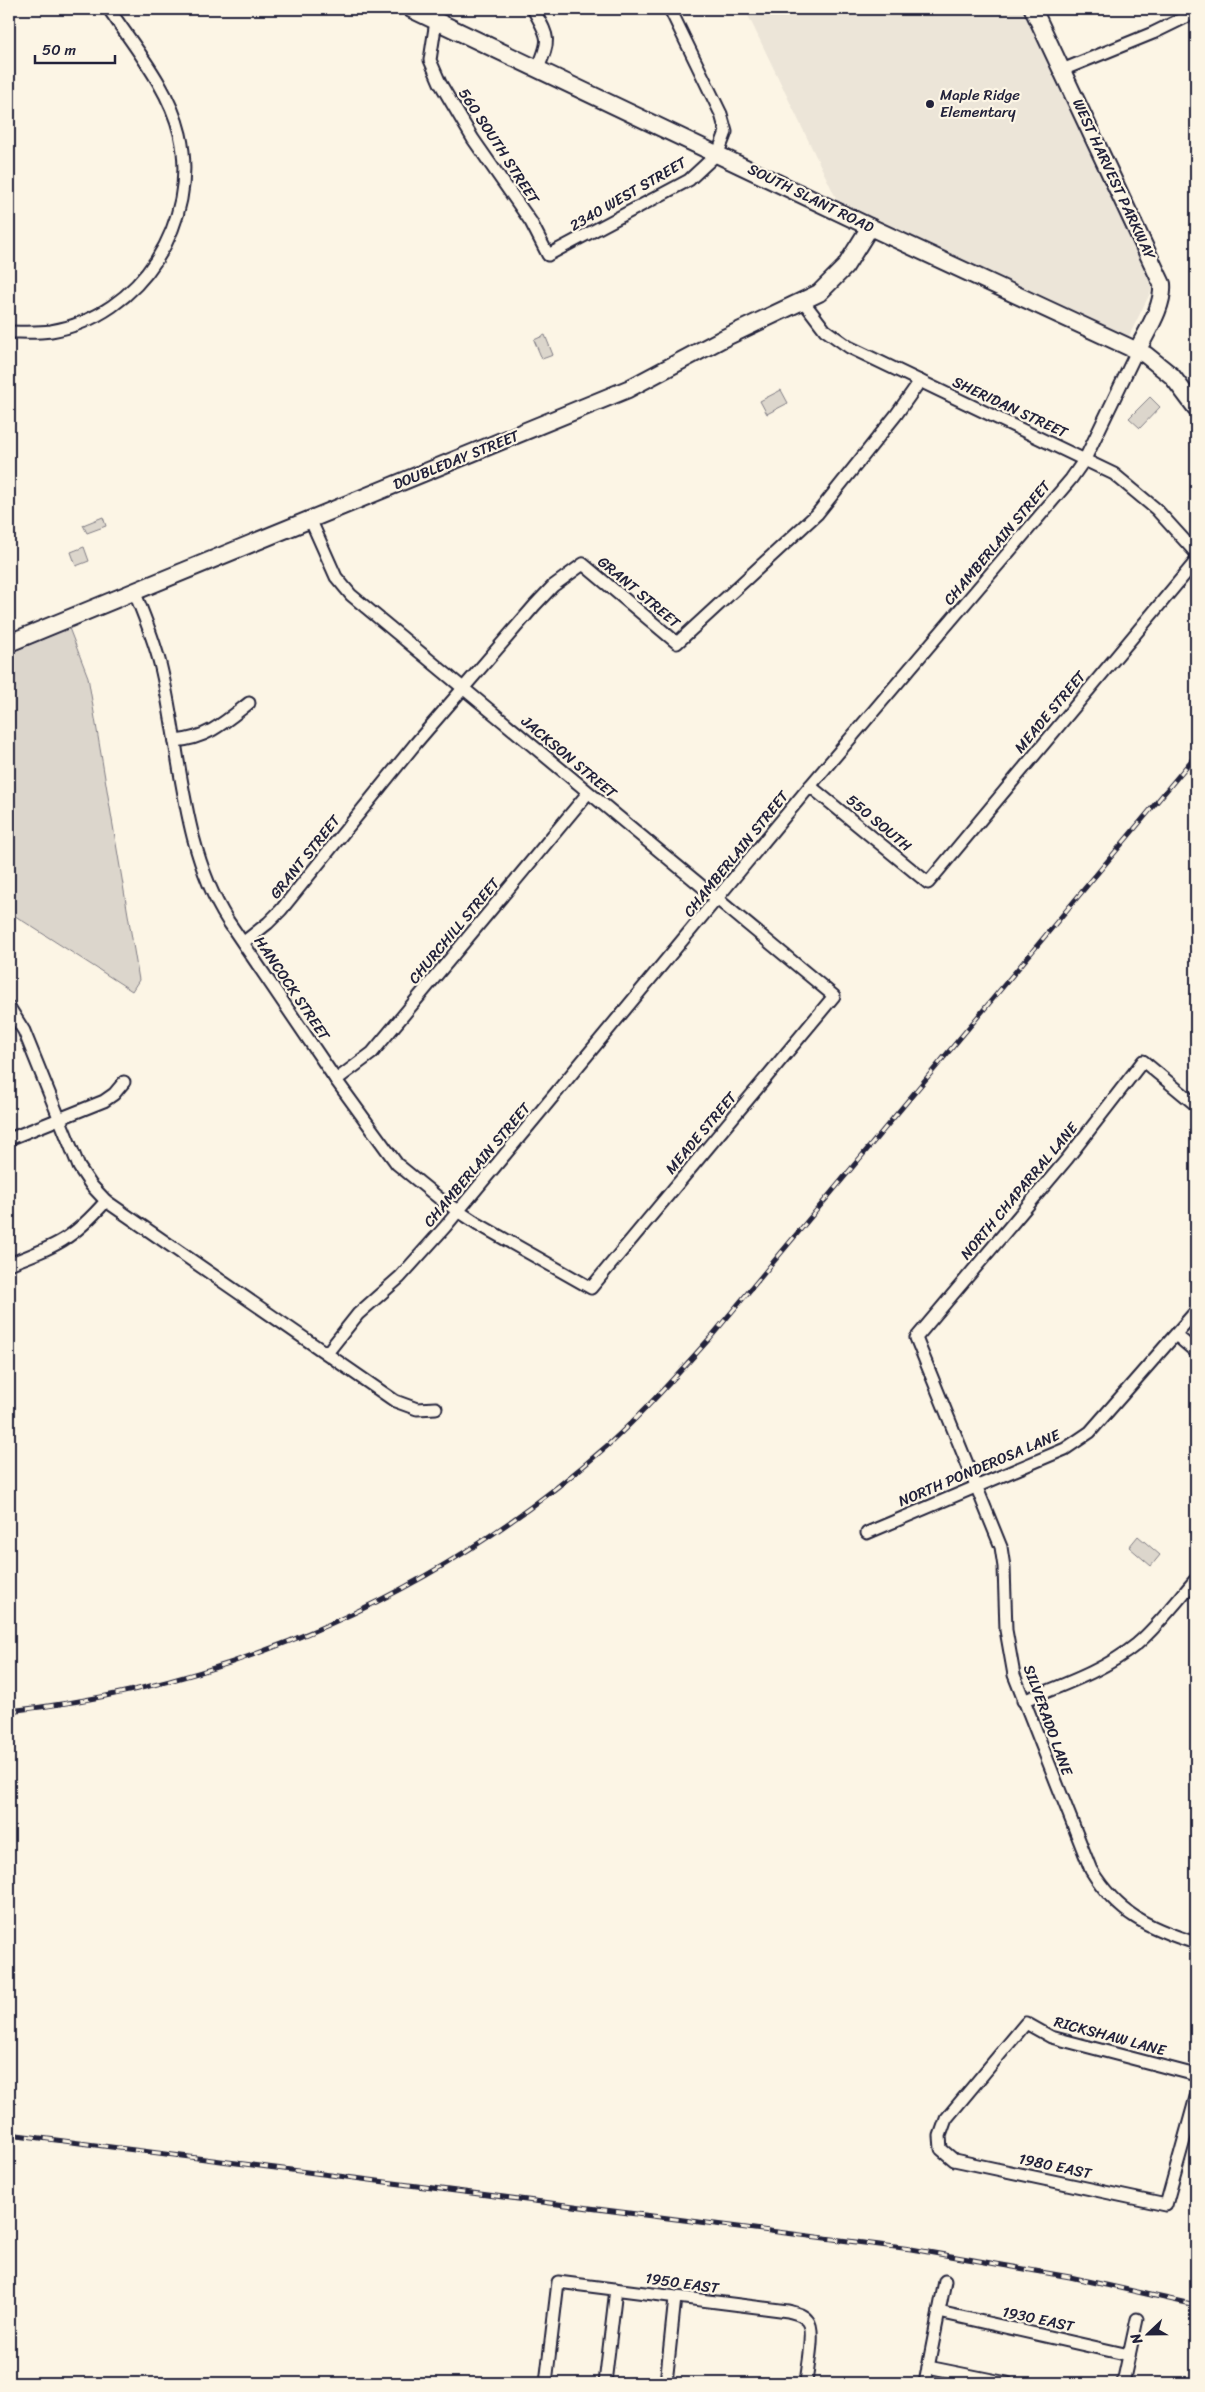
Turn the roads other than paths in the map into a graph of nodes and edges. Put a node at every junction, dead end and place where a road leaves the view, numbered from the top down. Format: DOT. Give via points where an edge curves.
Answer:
graph roads {
  1 [pos="109,9"];
  2 [pos="410,9"];
  3 [pos="533,9"];
  4 [pos="670,9"];
  5 [pos="1034,9"];
  6 [pos="1196,12"];
  7 [pos="436,21"];
  8 [pos="538,68"];
  9 [pos="1062,70"];
  10 [pos="718,153"];
  11 [pos="870,227"];
  12 [pos="548,256"];
  13 [pos="803,301"];
  14 [pos="9,332"];
  15 [pos="1137,351"];
  16 [pos="920,381"];
  17 [pos="1196,408"];
  18 [pos="1084,459"];
  19 [pos="311,520"];
  20 [pos="1196,553"];
  21 [pos="1196,560"];
  22 [pos="135,593"];
  23 [pos="9,643"];
  24 [pos="464,689"];
  25 [pos="249,703"];
  26 [pos="176,741"];
  27 [pos="810,786"];
  28 [pos="588,793"];
  29 [pos="928,883"];
  30 [pos="718,900"];
  31 [pos="244,942"];
  32 [pos="834,996"];
  33 [pos="9,1007"];
  34 [pos="336,1080"];
  35 [pos="124,1082"];
  36 [pos="1196,1105"];
  37 [pos="59,1119"];
  38 [pos="9,1139"];
  39 [pos="106,1201"];
  40 [pos="458,1211"];
  41 [pos="9,1264"];
  42 [pos="591,1288"];
  43 [pos="1196,1311"];
  44 [pos="1176,1335"];
  45 [pos="916,1338"];
  46 [pos="1196,1352"];
  47 [pos="327,1353"];
  48 [pos="436,1408"];
  49 [pos="977,1487"];
  50 [pos="867,1533"];
  51 [pos="1196,1579"];
  52 [pos="1023,1701"];
  53 [pos="1196,1943"];
  54 [pos="1196,2075"];
  55 [pos="1196,2097"];
  56 [pos="941,2149"];
  57 [pos="945,2281"];
  58 [pos="616,2289"];
  59 [pos="675,2298"];
  60 [pos="939,2312"];
  61 [pos="1137,2319"];
  62 [pos="1130,2354"];
  63 [pos="928,2367"];
  64 [pos="546,2383"];
  65 [pos="605,2383"];
  66 [pos="666,2383"];
  67 [pos="806,2383"];
  68 [pos="925,2383"];
  69 [pos="1008,2383"];
  70 [pos="1123,2383"];
  1 -- 14 [label="street" via="172,110 185,168 182,199 159,258 124,297 76,324 51,331"];
  2 -- 7 [label="street, SOUTH SLANT ROAD"];
  3 -- 8 [label="street" via="545,31 547,45"];
  4 -- 10 [label="street" via="721,114 726,132"];
  5 -- 9 [label="street, WEST HARVEST PARKWAY"];
  6 -- 9 [label="street"];
  7 -- 8 [label="street, SOUTH SLANT ROAD"];
  7 -- 12 [label="street, 560 SOUTH STREET" via="430,60 440,83 473,139 531,222"];
  8 -- 10 [label="street, SOUTH SLANT ROAD"];
  9 -- 15 [label="street, WEST HARVEST PARKWAY" via="1162,284 1160,302"];
  10 -- 11 [label="street, SOUTH SLANT ROAD"];
  10 -- 12 [label="street, 2340 WEST STREET" via="689,180"];
  11 -- 13 [label="street, DOUBLEDAY STREET" via="836,278"];
  11 -- 15 [label="street, SOUTH SLANT ROAD"];
  13 -- 16 [label="street, SHERIDAN STREET" via="816,320 840,342"];
  13 -- 19 [label="street, DOUBLEDAY STREET" via="613,395"];
  15 -- 17 [label="street, SOUTH SLANT ROAD" via="1172,376"];
  15 -- 18 [label="street, CHAMBERLAIN STREET"];
  16 -- 18 [label="street, SHERIDAN STREET"];
  16 -- 24 [label="street, GRANT STREET" via="817,514 677,643 582,564 535,605"];
  18 -- 20 [label="street, SHERIDAN STREET" via="1114,474 1135,490"];
  18 -- 27 [label="street, CHAMBERLAIN STREET" via="1071,479"];
  19 -- 22 [label="street, DOUBLEDAY STREET"];
  19 -- 24 [label="street, JACKSON STREET" via="336,577 351,595"];
  21 -- 29 [label="street, MEADE STREET"];
  22 -- 23 [label="street, DOUBLEDAY STREET"];
  22 -- 26 [label="street, HANCOCK STREET" via="159,656"];
  24 -- 28 [label="street, JACKSON STREET"];
  24 -- 31 [label="street, GRANT STREET" via="416,743 281,910"];
  25 -- 26 [label="street" via="208,734"];
  26 -- 31 [label="street, HANCOCK STREET" via="194,840 205,877 217,904"];
  27 -- 29 [label="street, 550 SOUTH"];
  27 -- 30 [label="street, CHAMBERLAIN STREET"];
  28 -- 30 [label="street, JACKSON STREET"];
  28 -- 34 [label="street, CHURCHILL STREET" via="372,1053"];
  30 -- 32 [label="street, JACKSON STREET"];
  30 -- 40 [label="street, CHAMBERLAIN STREET"];
  31 -- 34 [label="street, HANCOCK STREET"];
  32 -- 42 [label="street, MEADE STREET"];
  33 -- 37 [label="street" via="24,1031"];
  34 -- 40 [label="street, HANCOCK STREET" via="398,1164"];
  35 -- 37 [label="street" via="104,1101"];
  36 -- 45 [label="street, NORTH CHAPARRAL LANE" via="1143,1061 1067,1159"];
  37 -- 38 [label="street"];
  37 -- 39 [label="street" via="79,1167"];
  39 -- 41 [label="street" via="82,1228 66,1240"];
  39 -- 47 [label="street"];
  40 -- 42 [label="street, HANCOCK STREET"];
  40 -- 47 [label="street, CHAMBERLAIN STREET" via="400,1277 358,1314"];
  43 -- 44 [label="street, NORTH PONDEROSA LANE"];
  44 -- 46 [label="street"];
  44 -- 49 [label="street, NORTH PONDEROSA LANE" via="1090,1432 1065,1450"];
  45 -- 49 [label="street, SILVERADO LANE"];
  47 -- 48 [label="street" via="402,1405 417,1410"];
  49 -- 50 [label="street, NORTH PONDEROSA LANE"];
  49 -- 52 [label="street, SILVERADO LANE" via="1000,1547 1008,1651"];
  51 -- 52 [label="street" via="1158,1624 1114,1660"];
  52 -- 53 [label="street, SILVERADO LANE" via="1085,1857 1101,1886 1133,1917 1152,1928"];
  54 -- 56 [label="street, RICKSHAW LANE" via="1051,2037 1026,2022 946,2119 940,2136"];
  55 -- 56 [label="street, 1980 EAST" via="1166,2205 954,2160"];
  57 -- 60 [label="street"];
  58 -- 59 [label="street, 1950 EAST"];
  58 -- 64 [label="street, 1950 EAST" via="558,2282"];
  58 -- 65 [label="street"];
  59 -- 66 [label="street"];
  59 -- 67 [label="street, 1950 EAST" via="802,2315 810,2322 812,2332"];
  60 -- 62 [label="street, 1930 EAST"];
  60 -- 63 [label="street"];
  61 -- 62 [label="street"];
  62 -- 70 [label="street"];
  63 -- 68 [label="street"];
  63 -- 69 [label="street"];
}
